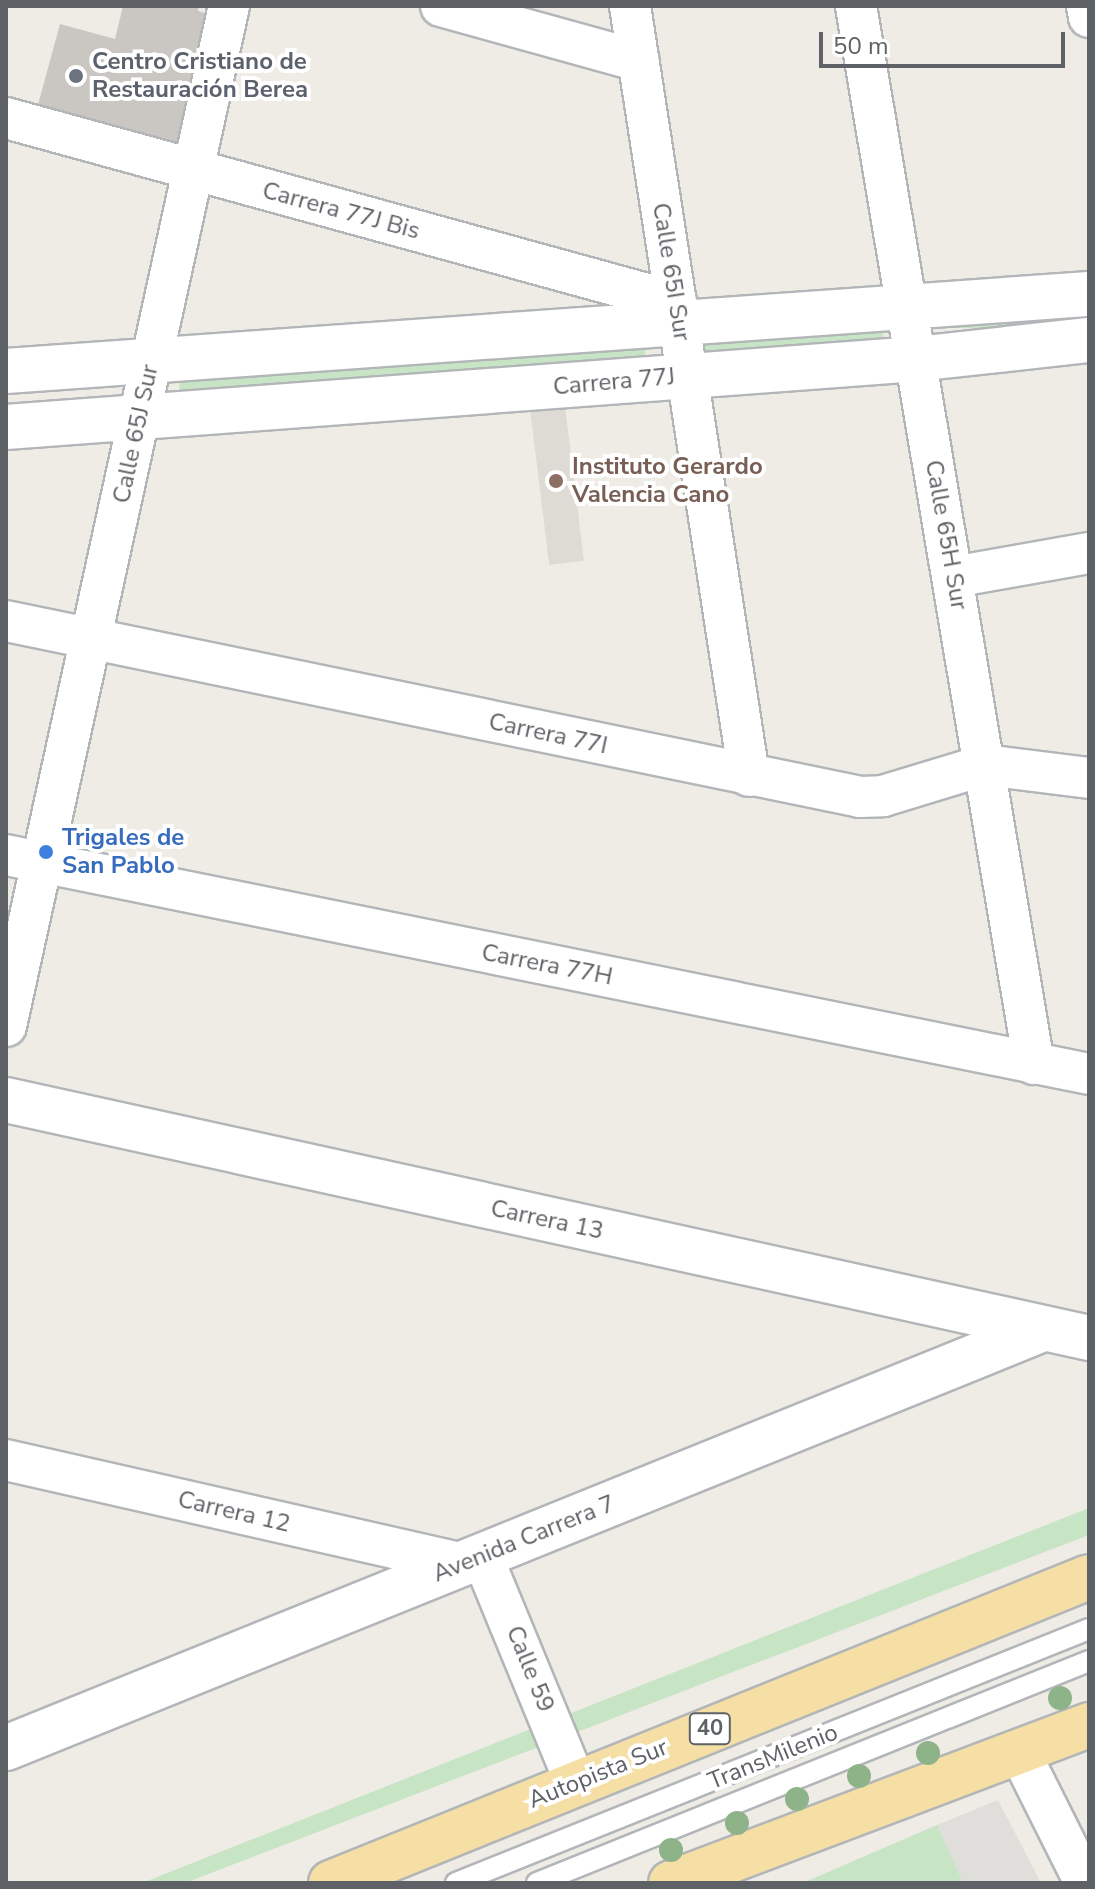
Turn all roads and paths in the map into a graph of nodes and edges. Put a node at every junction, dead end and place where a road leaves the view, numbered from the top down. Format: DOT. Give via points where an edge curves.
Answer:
graph roads {
  1 [pos="229,6"];
  2 [pos="441,6"];
  3 [pos="630,6"];
  4 [pos="856,6"];
  5 [pos="1087,6"];
  6 [pos="1089,17"];
  7 [pos="639,61"];
  8 [pos="6,118"];
  9 [pos="193,172"];
  10 [pos="1089,294"];
  11 [pos="908,306"];
  12 [pos="677,312"];
  13 [pos="1089,340"];
  14 [pos="6,353"];
  15 [pos="916,359"];
  16 [pos="152,362"];
  17 [pos="58,368"];
  18 [pos="6,371"];
  19 [pos="687,376"];
  20 [pos="139,420"];
  21 [pos="6,427"];
  22 [pos="1089,553"];
  23 [pos="953,577"];
  24 [pos="6,621"];
  25 [pos="90,641"];
  26 [pos="985,765"];
  27 [pos="749,776"];
  28 [pos="1089,778"];
  29 [pos="24,859"];
  30 [pos="6,1026"];
  31 [pos="1034,1064"];
  32 [pos="1089,1074"];
  33 [pos="6,1100"];
  34 [pos="1043,1329"];
  35 [pos="1089,1338"];
  36 [pos="6,1460"];
  37 [pos="473,1560"];
  38 [pos="1089,1577"];
  39 [pos="1089,1629"];
  40 [pos="1089,1661"];
  41 [pos="1089,1725"];
  42 [pos="6,1748"];
  43 [pos="1019,1751"];
  44 [pos="576,1784"];
  45 [pos="331,1883"];
  46 [pos="456,1883"];
  47 [pos="537,1883"];
  48 [pos="671,1883"];
  49 [pos="1085,1883"];
  1 -- 9 [label="street, Calle 65J Sur"];
  2 -- 7 [label="street"];
  3 -- 7 [label="street, Calle 65I Sur"];
  4 -- 11 [label="street, Calle 65H Sur"];
  5 -- 6 [label="street"];
  7 -- 12 [label="street, Calle 65I Sur"];
  8 -- 9 [label="street, Carrera 77J Bis"];
  9 -- 12 [label="street, Carrera 77J Bis"];
  9 -- 16 [label="street, Calle 65J Sur"];
  10 -- 11 [label="street"];
  11 -- 12 [label="street"];
  11 -- 15 [label="street, Calle 65H Sur"];
  12 -- 16 [label="street"];
  12 -- 19 [label="street, Calle 65I Sur"];
  13 -- 15 [label="street, Carrera 77J"];
  14 -- 17 [label="street"];
  15 -- 19 [label="street, Carrera 77J"];
  15 -- 23 [label="street, Calle 65H Sur"];
  16 -- 17 [label="street"];
  16 -- 20 [label="street, Calle 65J Sur"];
  17 -- 18 [label="street"];
  19 -- 20 [label="street, Carrera 77J"];
  19 -- 27 [label="street, Calle 65I Sur"];
  20 -- 21 [label="street"];
  20 -- 25 [label="street, Calle 65J Sur"];
  22 -- 23 [label="street"];
  23 -- 26 [label="street, Calle 65H Sur"];
  24 -- 25 [label="street, Carrera 77I"];
  25 -- 27 [label="street, Carrera 77I"];
  25 -- 29 [label="street, Calle 65J Sur"];
  26 -- 27 [label="street, Carrera 77I" via="883,796 860,797"];
  26 -- 28 [label="street, Carrera 77I"];
  26 -- 31 [label="street, Calle 65H Sur"];
  29 -- 30 [label="street, Calle 65J Sur"];
  29 -- 31 [label="street, Carrera 77H"];
  31 -- 32 [label="street, Carrera 77H"];
  33 -- 34 [label="street, Carrera 13"];
  34 -- 35 [label="street, Carrera 13"];
  34 -- 37 [label="street, Avenida Carrera 7"];
  36 -- 37 [label="street, Carrera 12"];
  37 -- 42 [label="street, Avenida Carrera 7"];
  37 -- 44 [label="street, Calle 59"];
  38 -- 44 [label="highway, Autopista Sur / 40"];
  39 -- 46 [label="lane, TransMilenio"];
  40 -- 47 [label="lane, TransMilenio"];
  41 -- 43 [label="highway"];
  43 -- 48 [label="highway"];
  43 -- 49 [label="street"];
  44 -- 45 [label="highway, Autopista Sur / 40"];
}
